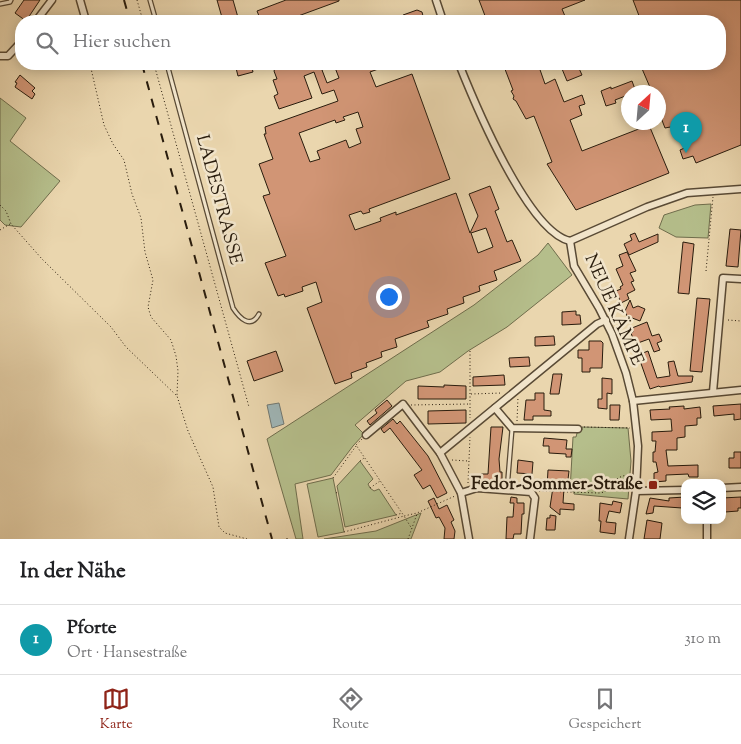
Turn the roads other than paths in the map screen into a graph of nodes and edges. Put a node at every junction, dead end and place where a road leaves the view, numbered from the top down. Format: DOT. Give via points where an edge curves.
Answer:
graph roads {
  1 [pos="11,0"];
  2 [pos="52,0"];
  3 [pos="80,0"];
  4 [pos="150,0"];
  5 [pos="436,0"];
  6 [pos="0,4"];
  7 [pos="41,15"];
  8 [pos="84,15"];
  9 [pos="154,15"];
  10 [pos="441,15"];
  11 [pos="15,48"];
  12 [pos="0,56"];
  13 [pos="169,70"];
  14 [pos="462,70"];
  15 [pos="741,189"];
  16 [pos="570,241"];
  17 [pos="741,279"];
  18 [pos="259,314"];
  19 [pos="606,320"];
  20 [pos="741,390"];
  21 [pos="713,392"];
  22 [pos="633,400"];
  23 [pos="495,408"];
  24 [pos="512,428"];
  25 [pos="578,429"];
  26 [pos="366,435"];
  27 [pos="442,456"];
  28 [pos="741,487"];
  29 [pos="726,488"];
  30 [pos="507,490"];
  31 [pos="681,490"];
  32 [pos="636,491"];
  33 [pos="461,493"];
  34 [pos="707,524"];
  35 [pos="469,539"];
  36 [pos="530,539"];
  37 [pos="629,539"];
  38 [pos="707,539"];
  1 -- 6 [label="lane"];
  2 -- 7 [label="street"];
  3 -- 8 [label="street"];
  4 -- 9 [label="lane"];
  5 -- 10 [label="street"];
  11 -- 12 [label="street" via="8,56"];
  13 -- 18 [label="lane, LADESTRASSE" via="233,308 245,321 256,320"];
  14 -- 16 [label="street" via="494,146 518,185 541,221 563,240"];
  15 -- 16 [label="street" via="687,193"];
  16 -- 19 [label="street, NEUE KÄMPE" via="574,266"];
  17 -- 21 [label="street" via="723,278"];
  19 -- 22 [label="street, NEUE KÄMPE"];
  19 -- 23 [label="street"];
  20 -- 21 [label="street"];
  21 -- 22 [label="street"];
  22 -- 32 [label="street, NEUE KÄMPE" via="638,446"];
  23 -- 24 [label="street"];
  23 -- 27 [label="street"];
  24 -- 25 [label="street"];
  24 -- 30 [label="lane"];
  26 -- 27 [label="street" via="403,404"];
  27 -- 33 [label="street"];
  28 -- 29 [label="street"];
  30 -- 33 [label="street" via="477,488"];
  30 -- 36 [label="street" via="534,494"];
  31 -- 32 [label="street"];
  32 -- 37 [label="street, NEUE KÄMPE"];
  33 -- 35 [label="street"];
  34 -- 38 [label="street"];
}
